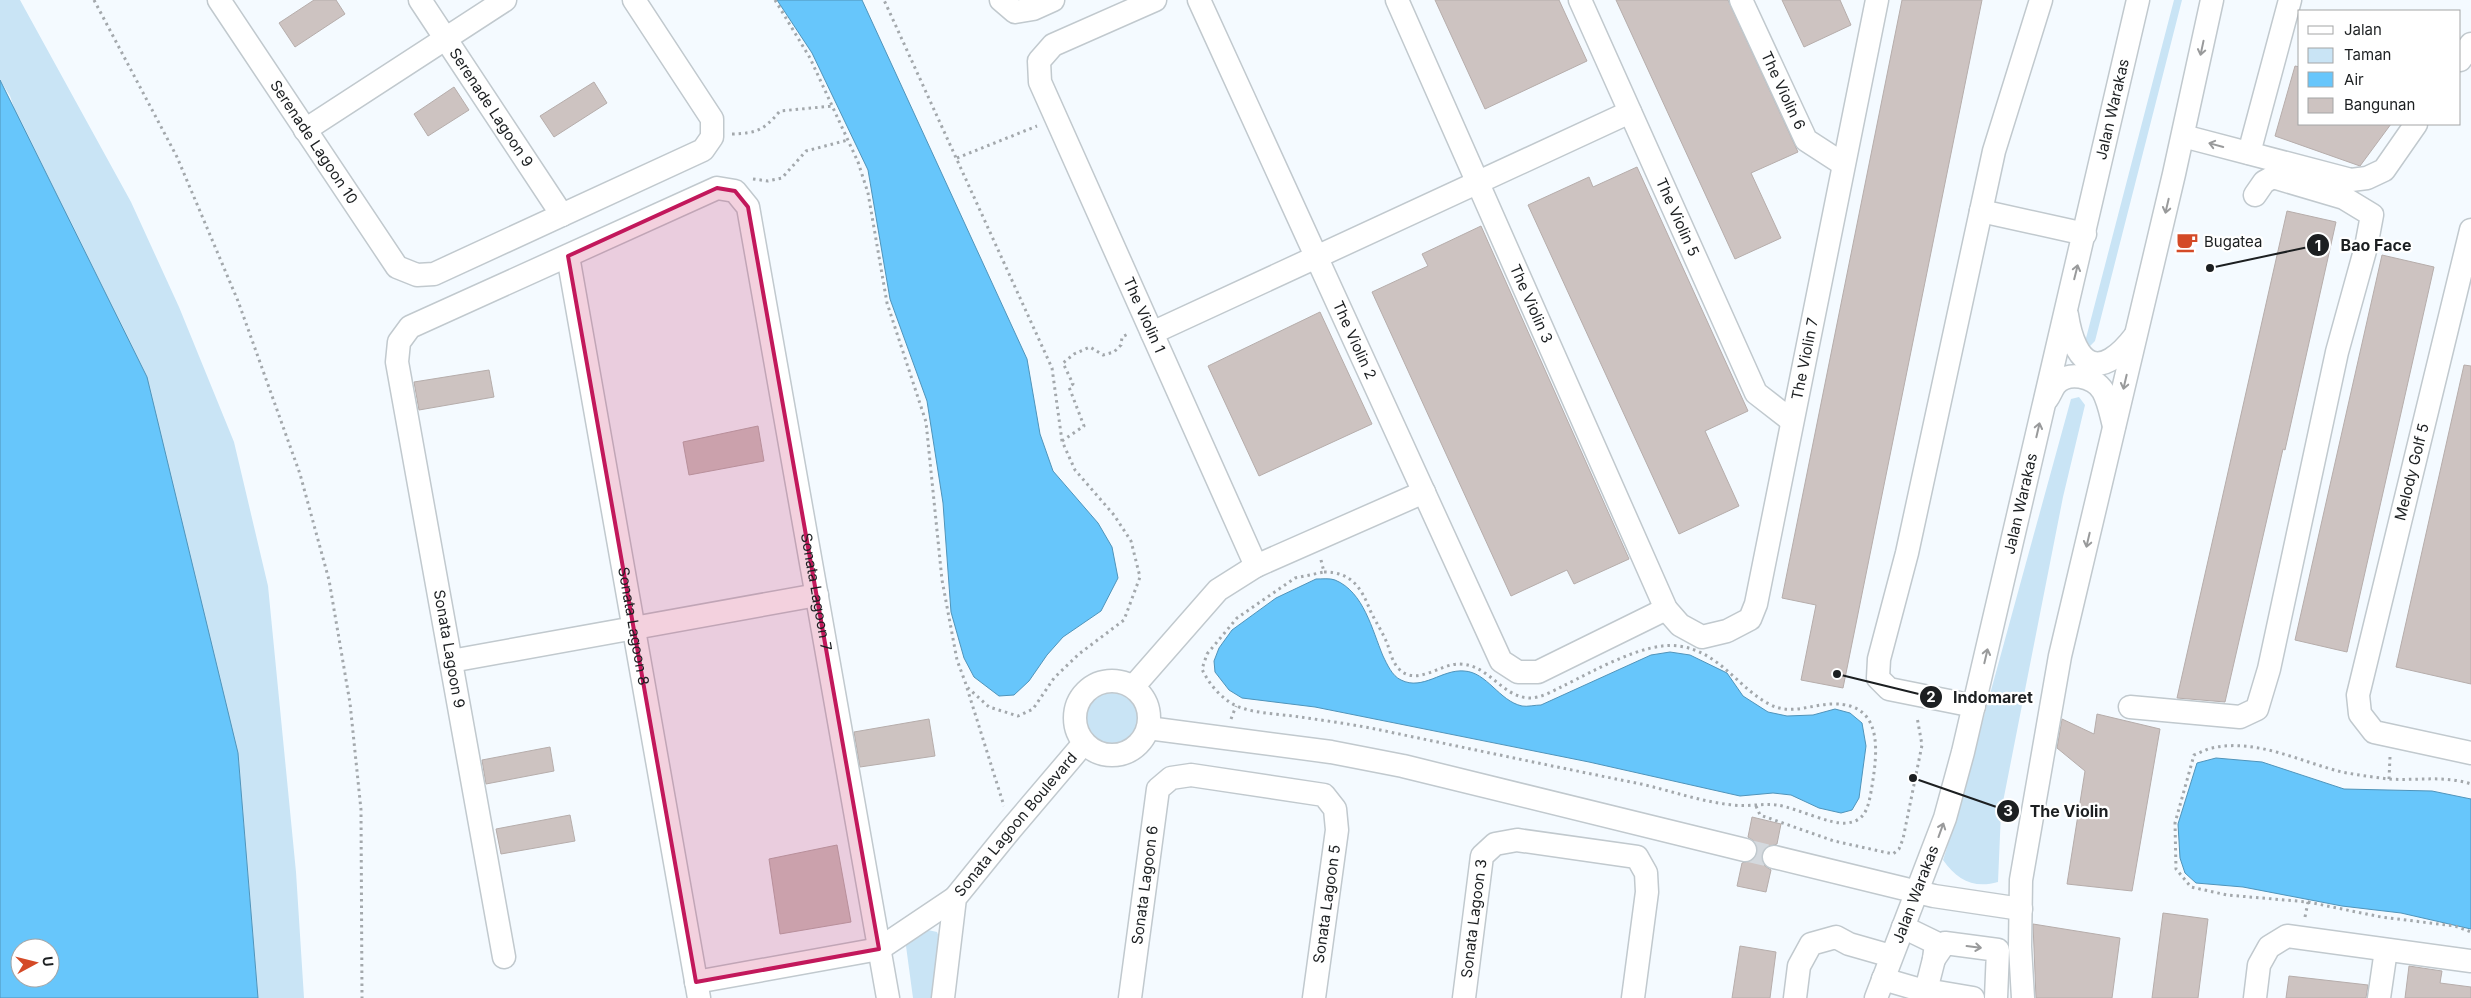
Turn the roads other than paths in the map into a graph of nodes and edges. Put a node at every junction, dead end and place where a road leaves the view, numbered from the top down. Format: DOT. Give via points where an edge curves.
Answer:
graph roads {
  1 [pos="219,0"];
  2 [pos="420,0"];
  3 [pos="505,0"];
  4 [pos="634,0"];
  5 [pos="1053,0"];
  6 [pos="1156,0"];
  7 [pos="1199,0"];
  8 [pos="1397,0"];
  9 [pos="1580,0"];
  10 [pos="1742,0"];
  11 [pos="1877,0"];
  12 [pos="2041,0"];
  13 [pos="2138,0"];
  14 [pos="2212,0"];
  15 [pos="2289,0"];
  16 [pos="1008,6"];
  17 [pos="445,39"];
  18 [pos="2471,44"];
  19 [pos="2461,59"];
  20 [pos="1630,112"];
  21 [pos="2415,125"];
  22 [pos="305,130"];
  23 [pos="2183,136"];
  24 [pos="2249,153"];
  25 [pos="1843,164"];
  26 [pos="1478,183"];
  27 [pos="2255,196"];
  28 [pos="1981,211"];
  29 [pos="562,215"];
  30 [pos="2471,230"];
  31 [pos="2085,234"];
  32 [pos="568,256"];
  33 [pos="1316,258"];
  34 [pos="2066,310"];
  35 [pos="1150,328"];
  36 [pos="2137,334"];
  37 [pos="2044,404"];
  38 [pos="1792,421"];
  39 [pos="2114,428"];
  40 [pos="1424,492"];
  41 [pos="1256,566"];
  42 [pos="817,595"];
  43 [pos="1666,609"];
  44 [pos="633,628"];
  45 [pos="451,661"];
  46 [pos="1133,686"];
  47 [pos="1974,706"];
  48 [pos="2130,707"];
  49 [pos="1148,728"];
  50 [pos="1084,743"];
  51 [pos="2471,753"];
  52 [pos="1335,809"];
  53 [pos="1745,850"];
  54 [pos="1774,857"];
  55 [pos="1918,893"];
  56 [pos="956,898"];
  57 [pos="2021,909"];
  58 [pos="1903,927"];
  59 [pos="879,948"];
  60 [pos="1998,950"];
  61 [pos="2386,950"];
  62 [pos="2021,952"];
  63 [pos="1891,956"];
  64 [pos="504,957"];
  65 [pos="1934,959"];
  66 [pos="2471,961"];
  67 [pos="1879,989"];
  68 [pos="698,990"];
  69 [pos="1925,994"];
  70 [pos="888,998"];
  71 [pos="943,998"];
  72 [pos="1130,998"];
  73 [pos="1314,998"];
  74 [pos="1464,998"];
  75 [pos="1632,998"];
  76 [pos="1795,998"];
  77 [pos="1973,998"];
  78 [pos="1996,998"];
  79 [pos="2023,998"];
  80 [pos="2255,998"];
  81 [pos="2380,998"];
  1 -- 22 [label="street, Serenade Lagoon 10"];
  2 -- 17 [label="street, Serenade Lagoon 9"];
  3 -- 17 [label="street"];
  4 -- 29 [label="street" via="712,119 712,137 703,150"];
  5 -- 16 [label="street" via="1033,9"];
  6 -- 35 [label="street, The Violin 1" via="1053,46 1039,61 1040,82"];
  7 -- 33 [label="street, The Violin 2"];
  8 -- 26 [label="street, The Violin 3"];
  9 -- 20 [label="street, The Violin 5"];
  10 -- 25 [label="street, The Violin 6" via="1806,140"];
  11 -- 25 [label="street, The Violin 7"];
  12 -- 28 [label="street" via="1994,151"];
  13 -- 31 [label="street, Jalan Warakas"];
  14 -- 23 [label="street, one-way"];
  15 -- 24 [label="street"];
  17 -- 22 [label="street"];
  17 -- 29 [label="street, Serenade Lagoon 9"];
  18 -- 19 [label="street"];
  20 -- 26 [label="street"];
  20 -- 38 [label="street, The Violin 5" via="1756,394"];
  21 -- 24 [label="street" via="2384,170 2367,178 2351,180"];
  22 -- 29 [label="street, Serenade Lagoon 10" via="397,267 417,275 434,274"];
  24 -- 23 [label="street, one-way"];
  23 -- 36 [label="street, one-way"];
  25 -- 38 [label="street, The Violin 7"];
  26 -- 33 [label="street"];
  26 -- 43 [label="street, The Violin 3"];
  27 -- 48 [label="street" via="2264,182 2273,178 2344,198 2372,215 2337,352 2269,669 2258,709 2240,717"];
  28 -- 31 [label="street"];
  28 -- 47 [label="street" via="1908,553 1879,659 1878,678 1890,690"];
  30 -- 51 [label="street, Melody Golf 5" via="2358,695 2360,714 2374,732"];
  34 -- 31 [label="street, Jalan Warakas, one-way"];
  32 -- 42 [label="street, Sonata Lagoon 7" via="717,188 735,191 748,207"];
  32 -- 44 [label="street, Sonata Lagoon 8"];
  32 -- 45 [label="street, Sonata Lagoon 9" via="410,327 399,342 398,362"];
  33 -- 35 [label="street"];
  33 -- 40 [label="street, The Violin 2"];
  34 -- 36 [label="street" via="2072,341 2079,355 2088,361 2101,364 2112,360"];
  34 -- 37 [label="street, Jalan Warakas"];
  35 -- 41 [label="street, The Violin 1"];
  36 -- 39 [label="street, one-way"];
  37 -- 39 [label="street" via="2056,384 2067,378 2084,377 2103,390"];
  47 -- 37 [label="street, Jalan Warakas, one-way"];
  38 -- 43 [label="street, The Violin 7" via="1756,604 1750,619 1727,631 1702,637 1680,625"];
  39 -- 57 [label="street, one-way" via="2060,656 2021,880"];
  40 -- 41 [label="street"];
  40 -- 43 [label="street, The Violin 2" via="1501,661 1518,672 1538,672"];
  41 -- 46 [label="street" via="1218,590"];
  42 -- 44 [label="street"];
  42 -- 59 [label="street, Sonata Lagoon 7"];
  44 -- 45 [label="street"];
  44 -- 68 [label="street, Sonata Lagoon 8"];
  45 -- 64 [label="street, Sonata Lagoon 9"];
  46 -- 49 [label="street" via="1144,698 1149,713"];
  46 -- 50 [label="street" via="1116,680 1098,683 1083,694 1076,710 1076,728"];
  55 -- 47 [label="street, Jalan Warakas, one-way" via="1945,818"];
  49 -- 50 [label="street" via="1141,742 1128,752 1113,756 1097,752"];
  49 -- 53 [label="street" via="1331,752 1403,766"];
  50 -- 56 [label="street, Sonata Lagoon Boulevard"];
  52 -- 72 [label="street, Sonata Lagoon 6" via="1324,795 1191,774 1171,778 1158,789"];
  52 -- 73 [label="street, Sonata Lagoon 5" via="1337,830"];
  54 -- 55 [label="street"];
  55 -- 57 [label="street"];
  55 -- 58 [label="street, Jalan Warakas"];
  56 -- 59 [label="street"];
  56 -- 71 [label="street, Sonata Lagoon Boulevard"];
  57 -- 62 [label="street"];
  58 -- 63 [label="street, Jalan Warakas"];
  58 -- 65 [label="street" via="1936,944"];
  59 -- 68 [label="street"];
  59 -- 70 [label="street, Sonata Lagoon 7"];
  60 -- 62 [label="street"];
  65 -- 60 [label="street, one-way" via="1945,943"];
  60 -- 78 [label="street"];
  61 -- 66 [label="street"];
  61 -- 80 [label="street" via="2287,936 2269,947 2260,965"];
  61 -- 81 [label="street"];
  62 -- 79 [label="street"];
  63 -- 67 [label="street, Jalan Warakas"];
  63 -- 76 [label="street" via="1836,937 1811,944 1799,966"];
  65 -- 69 [label="street"];
  67 -- 69 [label="street"];
  69 -- 77 [label="street"];
  74 -- 75 [label="street, Sonata Lagoon 3" via="1482,856 1495,844 1517,840 1637,858 1646,874 1647,892"];
}
